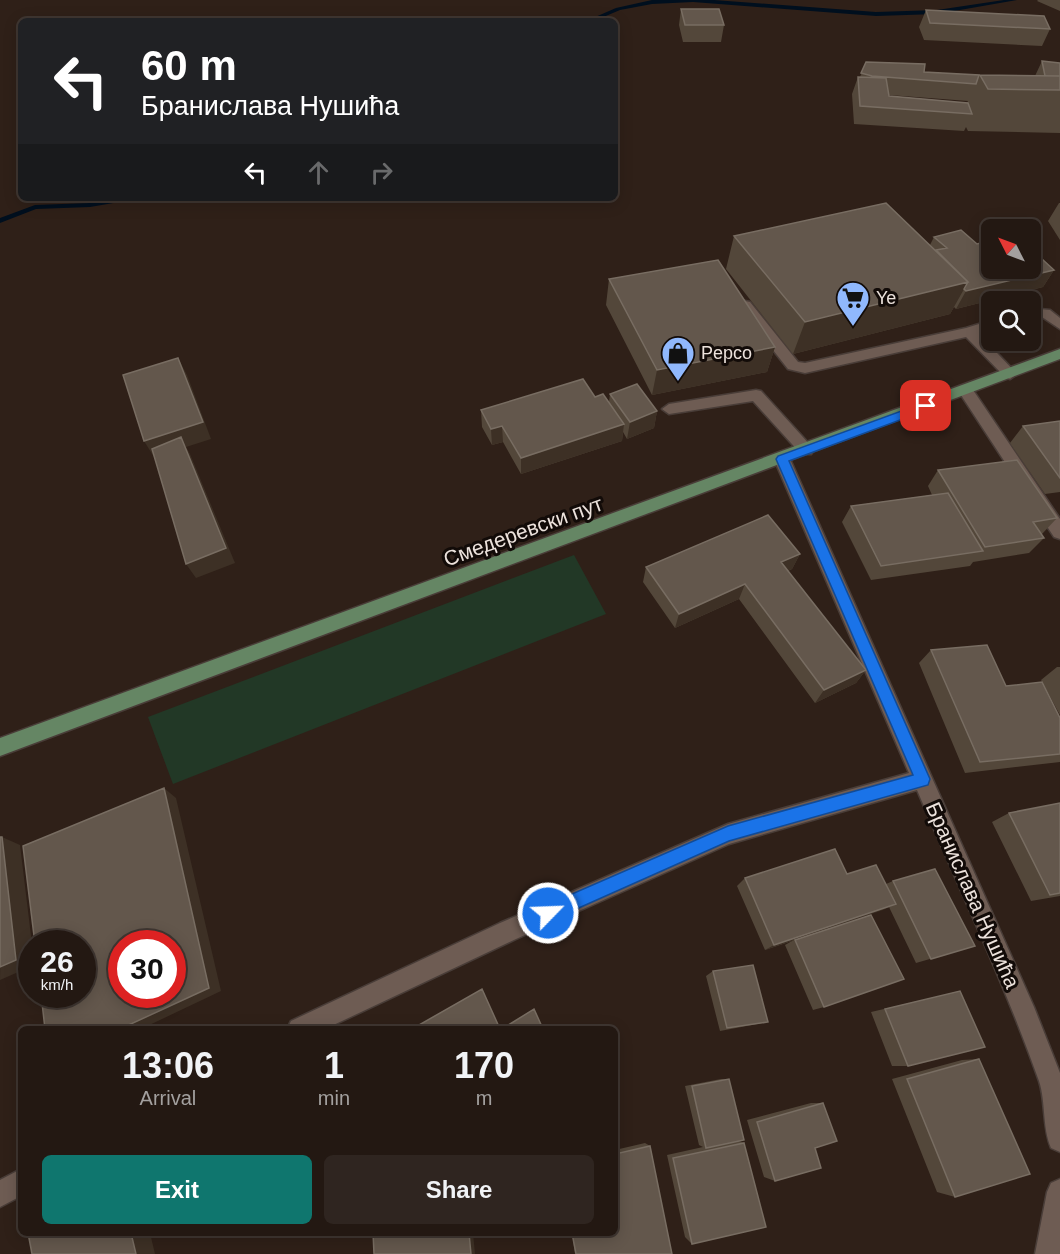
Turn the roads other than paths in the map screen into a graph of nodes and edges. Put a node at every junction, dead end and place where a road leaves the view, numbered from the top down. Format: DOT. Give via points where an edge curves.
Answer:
graph roads {
  1 [pos="736,294"];
  2 [pos="1041,313"];
  3 [pos="1060,325"];
  4 [pos="981,328"];
  5 [pos="969,332"];
  6 [pos="1060,354"];
  7 [pos="1010,374"];
  8 [pos="966,391"];
  9 [pos="669,409"];
  10 [pos="806,450"];
  11 [pos="782,459"];
  12 [pos="1060,532"];
  13 [pos="0,747"];
  14 [pos="922,779"];
  15 [pos="305,1026"];
  16 [pos="1060,1139"];
  17 [pos="18,1184"];
  18 [pos="1060,1192"];
  19 [pos="0,1194"];
  20 [pos="1048,1254"];
  1 -- 5 [label="street" via="793,366 805,368"];
  2 -- 3 [label="street"];
  4 -- 5 [label="street"];
  5 -- 7 [label="street"];
  6 -- 7 [label="main road, Смедеревски пут"];
  7 -- 8 [label="main road, Смедеревски пут"];
  8 -- 10 [label="main road, Смедеревски пут"];
  8 -- 12 [label="street"];
  9 -- 10 [label="street" via="756,395"];
  10 -- 11 [label="main road, Смедеревски пут"];
  11 -- 13 [label="main road, Смедеревски пут"];
  11 -- 14 [label="street, Бранислава Нушића"];
  14 -- 15 [label="street" via="728,834"];
  14 -- 16 [label="street, Бранислава Нушића" via="1048,1073"];
  17 -- 19 [label="street"];
  18 -- 20 [label="street"];
}
